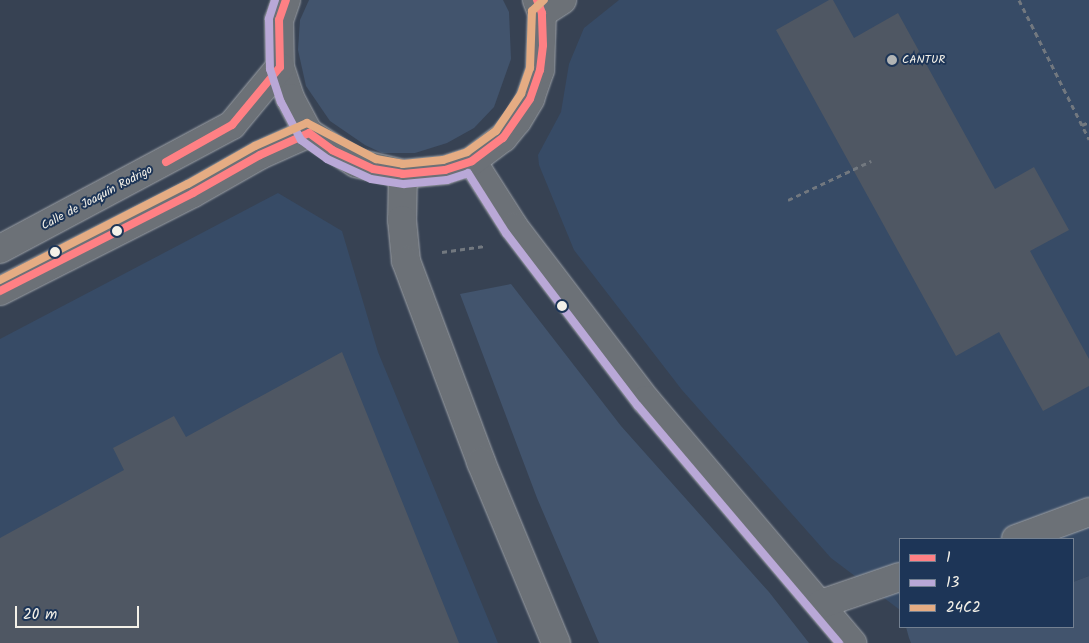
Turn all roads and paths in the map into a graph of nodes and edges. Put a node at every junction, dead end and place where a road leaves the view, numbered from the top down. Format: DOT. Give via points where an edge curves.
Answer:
graph roads {
  1 [pos="286,0"];
  2 [pos="1019,0"];
  3 [pos="547,4"];
  4 [pos="280,67"];
  5 [pos="1089,122"];
  6 [pos="1082,126"];
  7 [pos="309,134"];
  8 [pos="1089,139"];
  9 [pos="472,161"];
  10 [pos="871,161"];
  11 [pos="403,174"];
  12 [pos="788,200"];
  13 [pos="514,227"];
  14 [pos="0,249"];
  15 [pos="407,264"];
  16 [pos="0,291"];
  17 [pos="1089,512"];
  18 [pos="1019,538"];
  19 [pos="899,577"];
  20 [pos="820,604"];
  21 [pos="556,643"];
  22 [pos="852,643"];
  1 -- 4 [label="street" via="279,20"];
  2 -- 6 [label="path"];
  3 -- 9 [label="street" via="540,70 530,99 503,138"];
  4 -- 7 [label="street" via="290,98"];
  4 -- 14 [label="street, Calle de Joaquín Rodrigo" via="232,125"];
  5 -- 6 [label="path"];
  6 -- 8 [label="path"];
  7 -- 11 [label="street" via="356,163"];
  7 -- 16 [label="street" via="260,155 193,193"];
  9 -- 11 [label="street" via="445,170"];
  9 -- 13 [label="street"];
  10 -- 12 [label="path"];
  11 -- 15 [label="street" via="402,220"];
  13 -- 15 [label="path" via="490,245 443,252"];
  13 -- 20 [label="street" via="646,400"];
  15 -- 21 [label="street" via="481,462"];
  17 -- 18 [label="street"];
  19 -- 20 [label="street"];
  20 -- 22 [label="street"];
}
